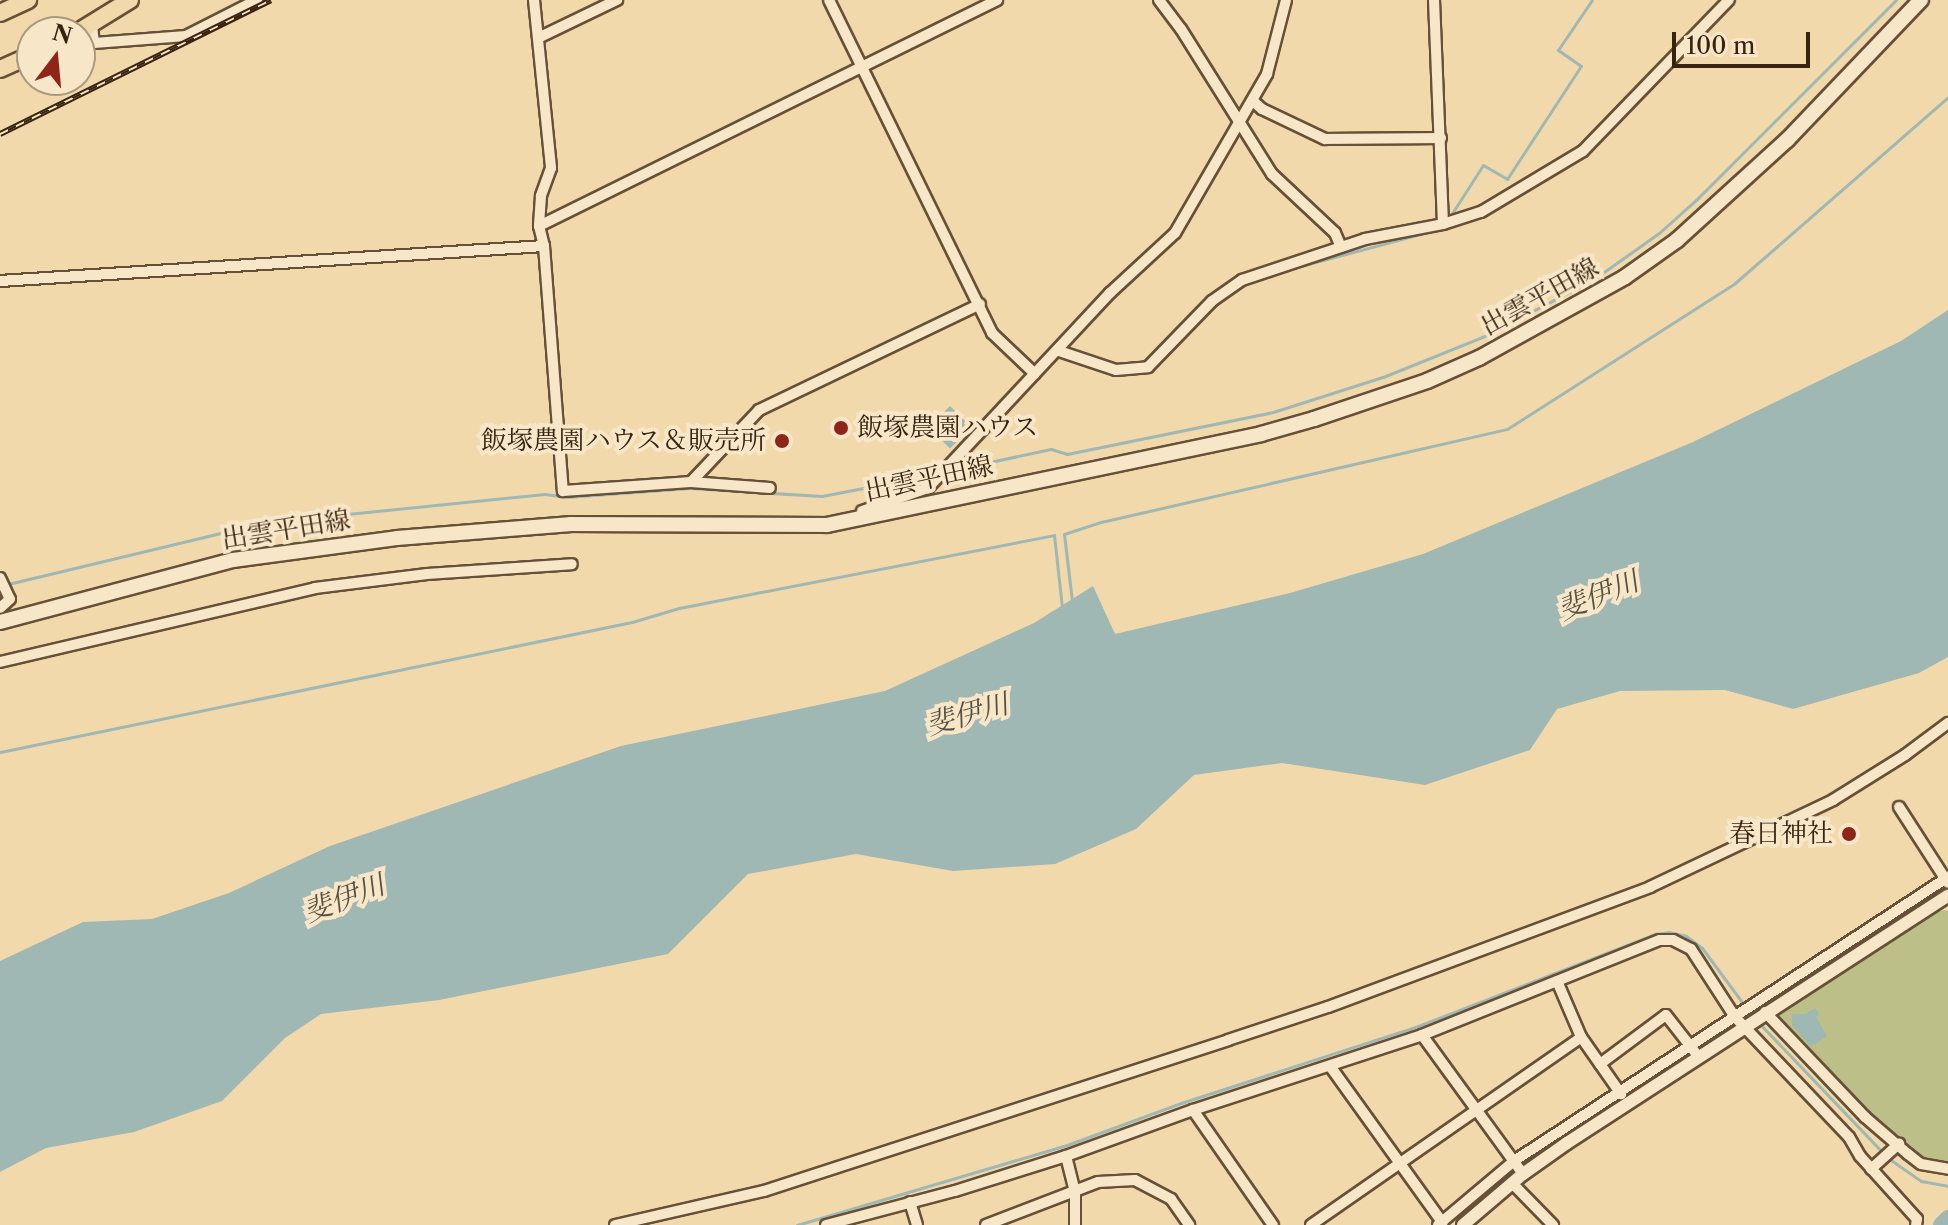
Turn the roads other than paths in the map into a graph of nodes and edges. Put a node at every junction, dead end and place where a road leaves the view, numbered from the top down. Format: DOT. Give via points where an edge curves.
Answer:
graph roads {
  1 [pos="28,0"];
  2 [pos="130,0"];
  3 [pos="257,0"];
  4 [pos="534,0"];
  5 [pos="617,0"];
  6 [pos="829,0"];
  7 [pos="997,0"];
  8 [pos="1159,0"];
  9 [pos="1286,0"];
  10 [pos="1434,0"];
  11 [pos="1729,0"];
  12 [pos="1921,0"];
  13 [pos="0,13"];
  14 [pos="96,21"];
  15 [pos="538,38"];
  16 [pos="96,43"];
  17 [pos="862,65"];
  18 [pos="1253,101"];
  19 [pos="1239,123"];
  20 [pos="1441,138"];
  21 [pos="1443,224"];
  22 [pos="539,226"];
  23 [pos="544,246"];
  24 [pos="1341,247"];
  25 [pos="0,281"];
  26 [pos="980,304"];
  27 [pos="1059,351"];
  28 [pos="1035,374"];
  29 [pos="691,482"];
  30 [pos="770,488"];
  31 [pos="827,525"];
  32 [pos="572,564"];
  33 [pos="0,578"];
  34 [pos="0,608"];
  35 [pos="0,622"];
  36 [pos="0,662"];
  37 [pos="1948,723"];
  38 [pos="1899,807"];
  39 [pos="1947,880"];
  40 [pos="1948,896"];
  41 [pos="1895,910"];
  42 [pos="1904,923"];
  43 [pos="1819,971"];
  44 [pos="1557,981"];
  45 [pos="1765,1012"];
  46 [pos="1740,1022"];
  47 [pos="1422,1035"];
  48 [pos="1581,1037"];
  49 [pos="1694,1051"];
  50 [pos="1600,1064"];
  51 [pos="1330,1066"];
  52 [pos="1619,1091"];
  53 [pos="1627,1104"];
  54 [pos="1477,1109"];
  55 [pos="1193,1110"];
  56 [pos="1898,1145"];
  57 [pos="1066,1156"];
  58 [pos="1514,1161"];
  59 [pos="1400,1162"];
  60 [pos="1874,1167"];
  61 [pos="1948,1169"];
  62 [pos="1523,1174"];
  63 [pos="1512,1183"];
  64 [pos="1075,1192"];
  65 [pos="910,1202"];
  66 [pos="1441,1224"];
  67 [pos="615,1225"];
  68 [pos="826,1225"];
  69 [pos="917,1225"];
  70 [pos="986,1225"];
  71 [pos="1075,1225"];
  72 [pos="1189,1225"];
  73 [pos="1273,1225"];
  74 [pos="1311,1225"];
  75 [pos="1463,1225"];
  76 [pos="1553,1225"];
  77 [pos="1916,1225"];
  1 -- 13 [label="highway"];
  2 -- 14 [label="highway"];
  3 -- 16 [label="street" via="186,36"];
  4 -- 15 [label="street"];
  5 -- 15 [label="street"];
  6 -- 17 [label="street"];
  7 -- 17 [label="street"];
  8 -- 19 [label="street"];
  9 -- 18 [label="street" via="1267,74"];
  10 -- 20 [label="street"];
  11 -- 21 [label="street" via="1583,151 1481,212"];
  12 -- 31 [label="main road, 出雲平田線" via="1787,140 1677,240 1559,317 1479,358 1427,381 1261,434"];
  15 -- 22 [label="street" via="551,168 541,196"];
  17 -- 22 [label="street"];
  17 -- 26 [label="street"];
  18 -- 19 [label="street"];
  18 -- 20 [label="street" via="1325,139"];
  19 -- 24 [label="street" via="1272,174 1335,233"];
  19 -- 27 [label="street" via="1175,233 1110,293"];
  20 -- 21 [label="street"];
  21 -- 24 [label="street"];
  22 -- 23 [label="street"];
  23 -- 25 [label="street"];
  23 -- 29 [label="street" via="563,491"];
  24 -- 27 [label="street" via="1242,280 1212,301 1148,367 1116,370"];
  26 -- 28 [label="street" via="992,333"];
  26 -- 29 [label="street" via="759,410"];
  27 -- 28 [label="street"];
  28 -- 31 [label="street" via="928,488"];
  29 -- 30 [label="street"];
  31 -- 35 [label="main road, 出雲平田線" via="571,524 397,538 233,560"];
  32 -- 36 [label="street" via="315,588"];
  33 -- 34 [label="street" via="10,599"];
  37 -- 67 [label="street" via="1833,800 1650,887 1228,1040 764,1191"];
  38 -- 39 [label="street"];
  39 -- 41 [label="street"];
  40 -- 42 [label="street"];
  41 -- 42 [label="street"];
  41 -- 43 [label="street"];
  42 -- 43 [label="street"];
  43 -- 45 [label="street"];
  43 -- 46 [label="street"];
  44 -- 46 [label="street" via="1660,940 1673,940 1691,949"];
  44 -- 47 [label="street"];
  44 -- 48 [label="street"];
  45 -- 46 [label="street"];
  45 -- 56 [label="street"];
  46 -- 49 [label="street"];
  46 -- 60 [label="street"];
  47 -- 51 [label="street"];
  47 -- 54 [label="street"];
  48 -- 50 [label="street"];
  48 -- 54 [label="street"];
  49 -- 50 [label="street" via="1666,1015"];
  49 -- 52 [label="street"];
  49 -- 53 [label="street"];
  50 -- 52 [label="street"];
  51 -- 55 [label="street"];
  51 -- 59 [label="street"];
  52 -- 53 [label="street"];
  52 -- 58 [label="street"];
  53 -- 62 [label="street"];
  54 -- 58 [label="street"];
  54 -- 59 [label="street"];
  55 -- 57 [label="street"];
  55 -- 73 [label="street"];
  56 -- 60 [label="street"];
  56 -- 61 [label="street" via="1921,1164"];
  57 -- 64 [label="street"];
  57 -- 65 [label="street"];
  58 -- 62 [label="street"];
  58 -- 66 [label="street"];
  59 -- 66 [label="street"];
  59 -- 74 [label="street"];
  60 -- 77 [label="street" via="1917,1219"];
  62 -- 63 [label="street"];
  63 -- 75 [label="street"];
  63 -- 76 [label="street"];
  64 -- 70 [label="street"];
  64 -- 71 [label="street"];
  64 -- 72 [label="street" via="1098,1182 1135,1180 1171,1199"];
  65 -- 68 [label="street"];
  65 -- 69 [label="street"];
}
